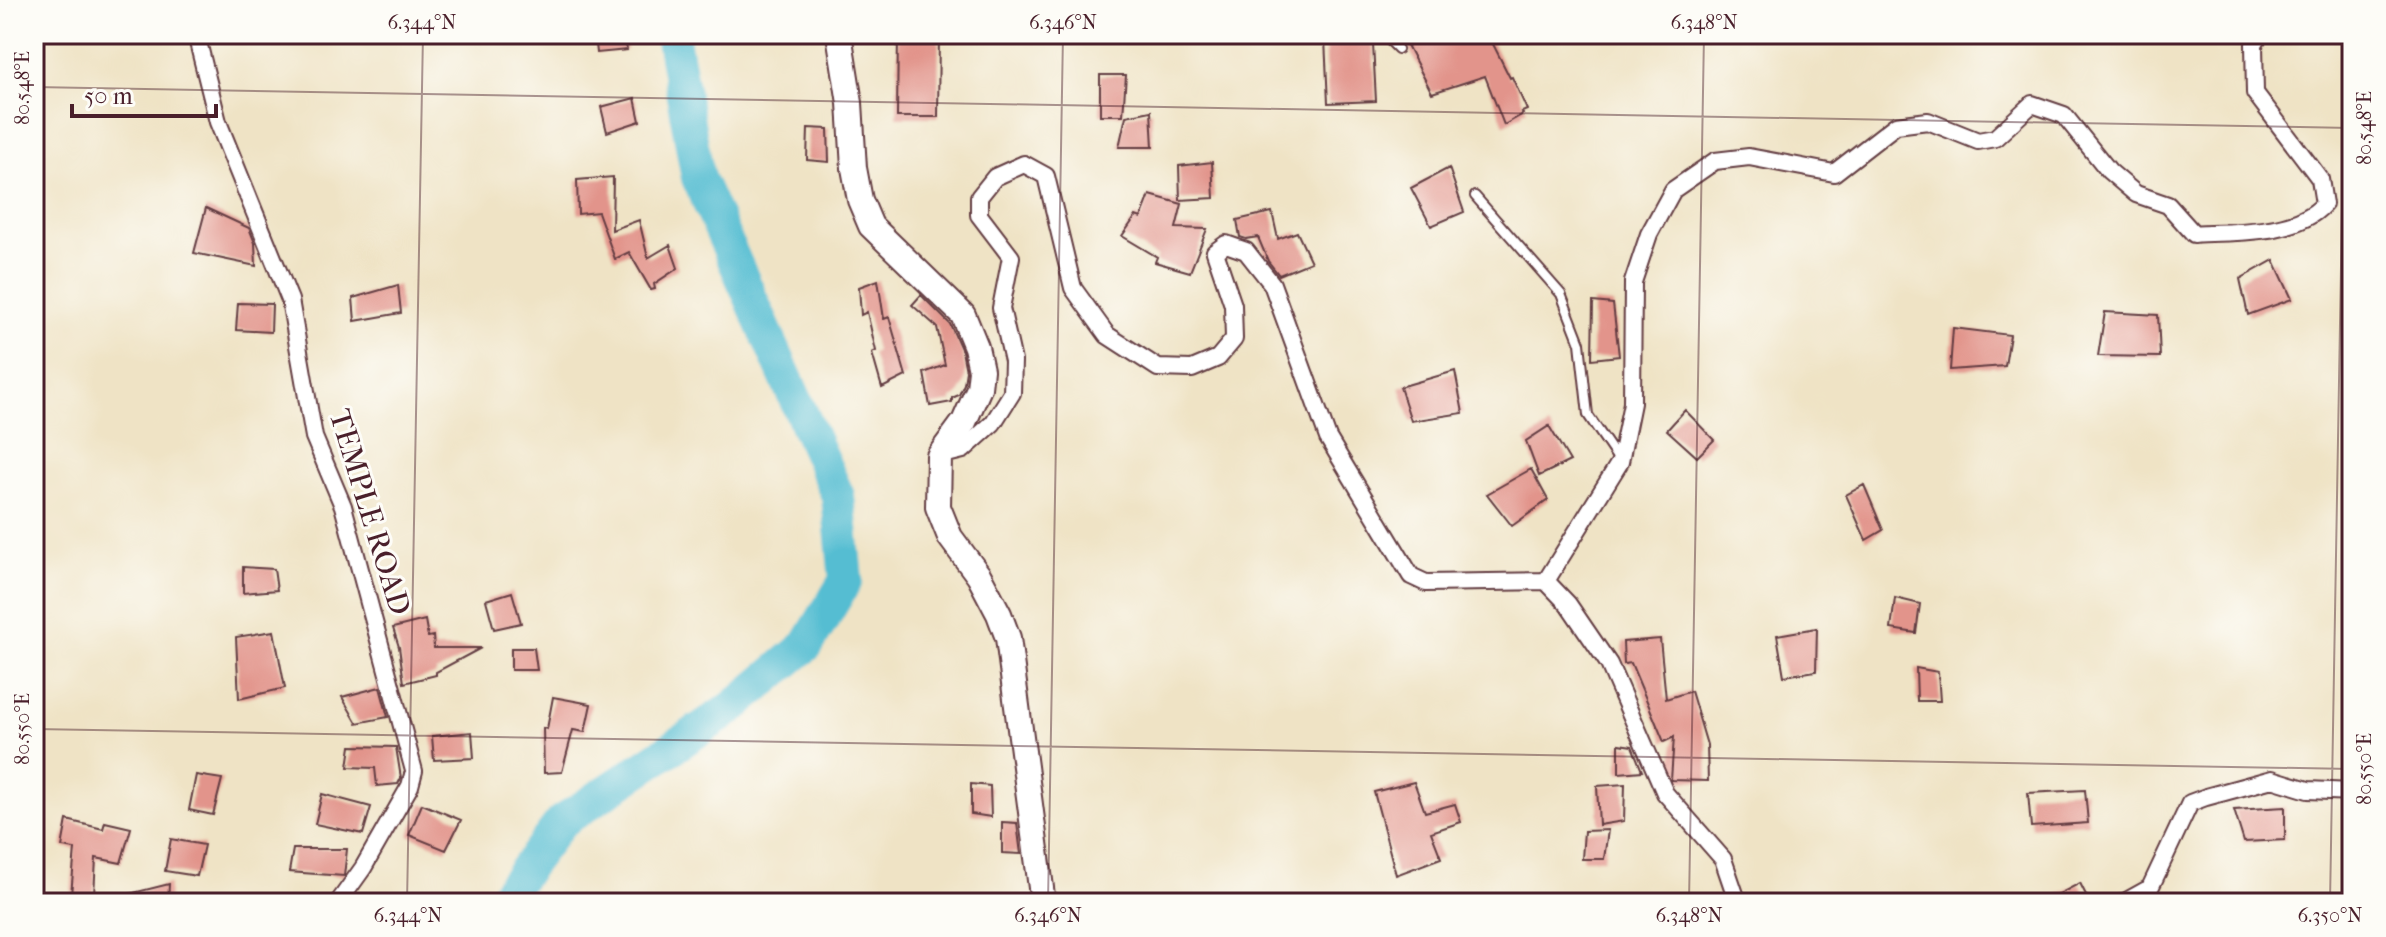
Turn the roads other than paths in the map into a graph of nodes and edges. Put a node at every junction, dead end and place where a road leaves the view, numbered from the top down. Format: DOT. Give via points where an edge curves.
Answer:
graph roads {
  1 [pos="196,34"];
  2 [pos="839,34"];
  3 [pos="1383,34"];
  4 [pos="2260,34"];
  5 [pos="1398,49"];
  6 [pos="1475,196"];
  7 [pos="939,456"];
  8 [pos="1620,462"];
  9 [pos="1546,581"];
  10 [pos="2352,792"];
  11 [pos="338,903"];
  12 [pos="1043,903"];
  13 [pos="1738,903"];
  14 [pos="2123,903"];
  1 -- 11 [label="street, TEMPLE ROAD" via="218,122 290,300 314,437 343,506 414,771 363,868"];
  2 -- 7 [label="main road" via="854,168 871,226 963,315 976,347 979,388 964,422"];
  3 -- 5 [label="lane"];
  4 -- 8 [label="street" via="2254,44 2255,93 2320,179 2324,204 2282,228 2194,234 2168,205 2136,194 2109,171 2064,115 2032,104 1995,138 1978,141 1928,121 1896,125 1834,173 1749,157 1715,161 1673,190 1649,234 1633,282 1632,403"];
  6 -- 8 [label="lane" via="1561,294 1580,343 1588,415"];
  7 -- 9 [label="street" via="963,450 993,423 1012,393 1013,361 1001,308 1011,257 979,215 979,197 995,177 1024,164 1046,176 1073,288 1107,335 1158,368 1192,369 1218,358 1234,339 1233,305 1215,252 1226,244 1246,251 1272,284 1328,438 1411,576 1426,583"];
  7 -- 12 [label="main road" via="938,507 1008,638"];
  8 -- 9 [label="street"];
  9 -- 13 [label="street" via="1609,664 1665,793 1723,859"];
  10 -- 14 [label="street" via="2308,790 2272,779 2190,803 2150,888"];
}
